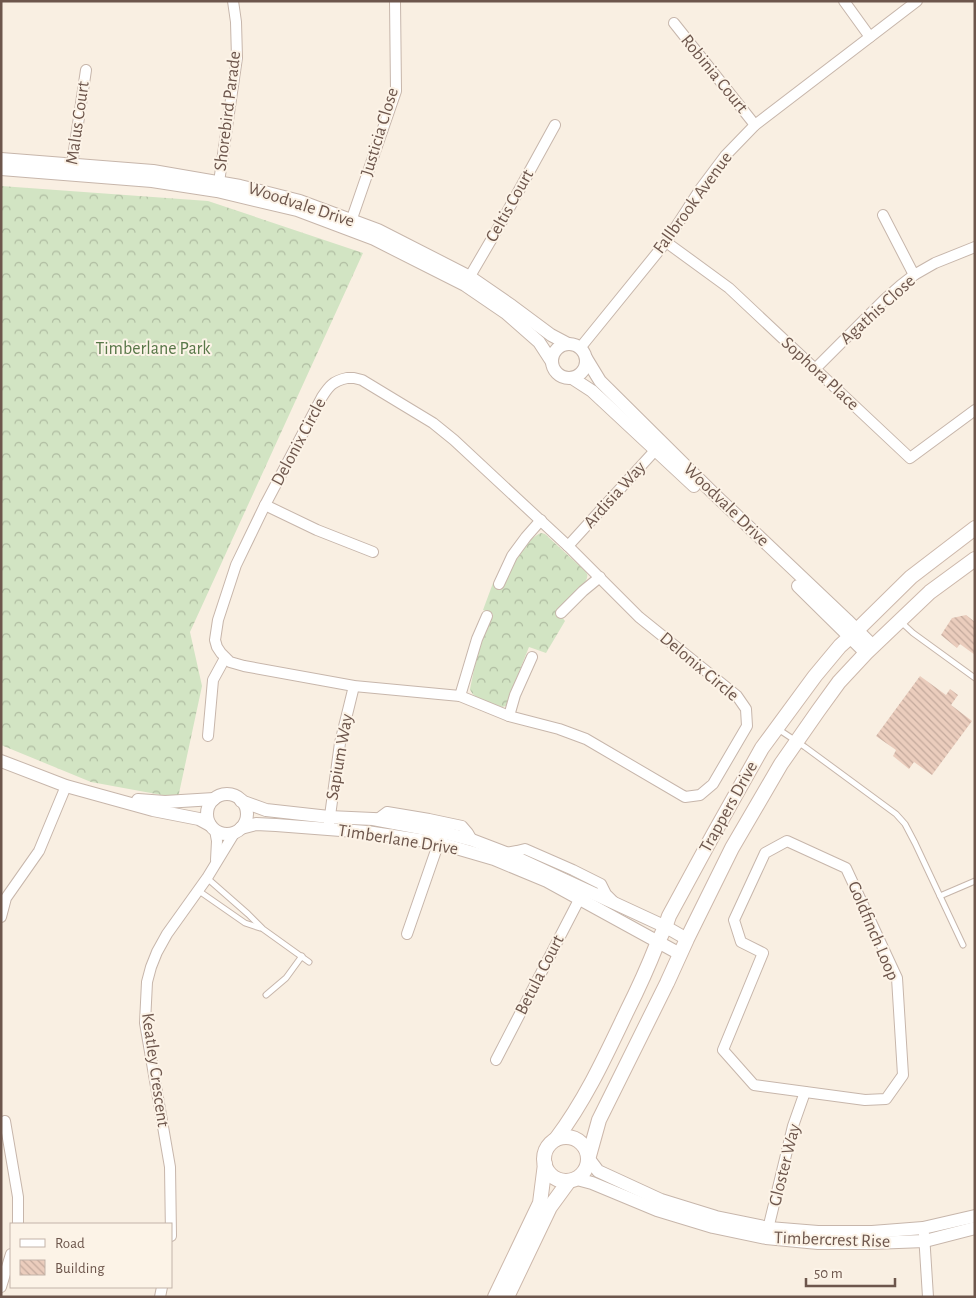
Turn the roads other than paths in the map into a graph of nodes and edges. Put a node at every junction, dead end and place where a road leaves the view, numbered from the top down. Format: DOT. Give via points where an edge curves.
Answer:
graph roads {
  1 [pos="233,1"];
  2 [pos="395,1"];
  3 [pos="844,1"];
  4 [pos="918,1"];
  5 [pos="674,24"];
  6 [pos="870,37"];
  7 [pos="86,70"];
  8 [pos="555,125"];
  9 [pos="755,125"];
  10 [pos="1,159"];
  11 [pos="1,169"];
  12 [pos="71,170"];
  13 [pos="218,186"];
  14 [pos="883,215"];
  15 [pos="350,225"];
  16 [pos="666,242"];
  17 [pos="975,247"];
  18 [pos="914,275"];
  19 [pos="467,281"];
  20 [pos="578,350"];
  21 [pos="552,362"];
  22 [pos="815,369"];
  23 [pos="572,378"];
  24 [pos="975,410"];
  25 [pos="659,446"];
  26 [pos="265,505"];
  27 [pos="541,520"];
  28 [pos="975,528"];
  29 [pos="568,546"];
  30 [pos="373,552"];
  31 [pos="975,559"];
  32 [pos="600,577"];
  33 [pos="499,584"];
  34 [pos="562,612"];
  35 [pos="487,616"];
  36 [pos="900,620"];
  37 [pos="853,634"];
  38 [pos="869,650"];
  39 [pos="532,657"];
  40 [pos="225,658"];
  41 [pos="975,678"];
  42 [pos="354,686"];
  43 [pos="460,696"];
  44 [pos="509,716"];
  45 [pos="777,728"];
  46 [pos="208,736"];
  47 [pos="797,742"];
  48 [pos="1,761"];
  49 [pos="66,786"];
  50 [pos="113,798"];
  51 [pos="214,799"];
  52 [pos="241,801"];
  53 [pos="373,819"];
  54 [pos="329,823"];
  55 [pos="212,828"];
  56 [pos="238,830"];
  57 [pos="440,838"];
  58 [pos="472,840"];
  59 [pos="506,852"];
  60 [pos="216,863"];
  61 [pos="207,878"];
  62 [pos="975,881"];
  63 [pos="199,891"];
  64 [pos="582,894"];
  65 [pos="940,896"];
  66 [pos="618,905"];
  67 [pos="1,917"];
  68 [pos="666,927"];
  69 [pos="263,929"];
  70 [pos="407,934"];
  71 [pos="687,939"];
  72 [pos="658,942"];
  73 [pos="963,944"];
  74 [pos="680,954"];
  75 [pos="302,956"];
  76 [pos="309,962"];
  77 [pos="266,995"];
  78 [pos="496,1060"];
  79 [pos="805,1092"];
  80 [pos="5,1121"];
  81 [pos="556,1138"];
  82 [pos="589,1158"];
  83 [pos="545,1164"];
  84 [pos="573,1180"];
  85 [pos="975,1216"];
  86 [pos="18,1223"];
  87 [pos="171,1223"];
  88 [pos="975,1228"];
  89 [pos="767,1233"];
  90 [pos="924,1234"];
  91 [pos="10,1257"];
  92 [pos="2,1284"];
  93 [pos="495,1297"];
  94 [pos="507,1297"];
  95 [pos="928,1297"];
  1 -- 13 [label="street, Shorebird Parade" via="237,58"];
  2 -- 15 [label="street, Justicia Close" via="396,91"];
  3 -- 6 [label="street"];
  4 -- 6 [label="street, Fallbrook Avenue"];
  5 -- 9 [label="street, Robinia Court"];
  6 -- 9 [label="street, Fallbrook Avenue"];
  7 -- 12 [label="street, Malus Court"];
  8 -- 19 [label="street, Celtis Court"];
  9 -- 16 [label="street, Fallbrook Avenue" via="725,156"];
  10 -- 12 [label="street, Woodvale Drive"];
  11 -- 12 [label="street, Woodvale Drive"];
  12 -- 13 [label="street, Woodvale Drive"];
  13 -- 15 [label="street, Woodvale Drive"];
  14 -- 18 [label="street"];
  15 -- 19 [label="street, Woodvale Drive" via="374,240"];
  16 -- 20 [label="street, Fallbrook Avenue"];
  16 -- 22 [label="street, Sophora Place" via="729,288"];
  17 -- 18 [label="street, Agathis Close"];
  18 -- 22 [label="street, Agathis Close" via="884,300"];
  19 -- 20 [label="street, Woodvale Drive" via="512,306"];
  19 -- 21 [label="street, Woodvale Drive" via="538,342"];
  20 -- 21 [label="street" via="559,348"];
  20 -- 23 [label="street" via="584,369"];
  20 -- 25 [label="street, Woodvale Drive" via="600,381"];
  21 -- 23 [label="street" via="556,373"];
  22 -- 24 [label="street, Sophora Place" via="910,458"];
  23 -- 25 [label="street, Woodvale Drive"];
  25 -- 29 [label="street, Ardisia Way"];
  25 -- 37 [label="street, Woodvale Drive" via="756,544"];
  26 -- 27 [label="street, Delonix Circle" via="327,390 338,380 354,378 434,423"];
  26 -- 30 [label="street"];
  26 -- 40 [label="street, Delonix Circle" via="236,565 218,620 215,640"];
  27 -- 29 [label="street, Delonix Circle"];
  27 -- 33 [label="street" via="512,556"];
  28 -- 37 [label="main road, Trappers Drive" via="911,577"];
  29 -- 32 [label="street, Delonix Circle"];
  31 -- 36 [label="main road, Trappers Drive" via="930,592"];
  32 -- 34 [label="street"];
  32 -- 44 [label="street, Delonix Circle" via="639,617 737,696 746,708 747,726 713,784 700,795 685,797 586,739"];
  35 -- 43 [label="street"];
  36 -- 38 [label="main road, Trappers Drive"];
  36 -- 41 [label="lane"];
  37 -- 38 [label="street, Woodvale Drive"];
  37 -- 45 [label="main road, Trappers Drive" via="815,676"];
  38 -- 47 [label="main road, Trappers Drive" via="839,682"];
  39 -- 44 [label="street"];
  40 -- 42 [label="street, Delonix Circle" via="244,666"];
  40 -- 46 [label="street" via="213,680"];
  42 -- 43 [label="street, Delonix Circle"];
  42 -- 54 [label="street, Sapium Way" via="340,743"];
  43 -- 44 [label="street, Delonix Circle"];
  45 -- 47 [label="lane"];
  45 -- 68 [label="main road, Trappers Drive" via="762,748 713,835"];
  47 -- 65 [label="lane" via="896,814 916,843"];
  47 -- 71 [label="main road, Trappers Drive" via="732,848"];
  48 -- 49 [label="street"];
  49 -- 50 [label="street"];
  49 -- 67 [label="street" via="39,851 6,898"];
  50 -- 51 [label="street" via="165,802"];
  50 -- 55 [label="street" via="199,819"];
  51 -- 52 [label="street" via="225,794"];
  51 -- 55 [label="street" via="207,814"];
  52 -- 54 [label="street, Timberlane Drive" via="266,810"];
  52 -- 56 [label="street" via="246,811 245,823"];
  53 -- 54 [label="street, Timberlane Drive"];
  53 -- 57 [label="street, Timberlane Drive"];
  53 -- 58 [label="street, Timberlane Drive" via="387,812 446,822 462,826"];
  54 -- 56 [label="street, Timberlane Drive" via="256,824"];
  54 -- 57 [label="street, Timberlane Drive" via="367,832"];
  55 -- 56 [label="street" via="225,834"];
  55 -- 60 [label="street, Keatley Crescent" via="217,841"];
  56 -- 60 [label="street, Keatley Crescent"];
  57 -- 58 [label="street, Timberlane Drive"];
  57 -- 64 [label="street, Timberlane Drive"];
  57 -- 70 [label="street"];
  58 -- 59 [label="street, Timberlane Drive"];
  59 -- 64 [label="street, Timberlane Drive"];
  59 -- 66 [label="street, Timberlane Drive" via="525,849 573,870 601,884 608,898"];
  60 -- 61 [label="street, Keatley Crescent"];
  61 -- 63 [label="street, Keatley Crescent"];
  61 -- 69 [label="lane"];
  62 -- 65 [label="lane"];
  63 -- 69 [label="lane" via="245,923"];
  63 -- 87 [label="street, Keatley Crescent" via="157,952 151,967 146,1002 145,1023 170,1167"];
  64 -- 66 [label="street, Timberlane Drive"];
  64 -- 72 [label="street, Timberlane Drive"];
  64 -- 78 [label="street, Betula Court"];
  65 -- 73 [label="lane"];
  66 -- 68 [label="street, Timberlane Drive"];
  68 -- 71 [label="street, Timberlane Drive"];
  68 -- 72 [label="main road, Trappers Drive"];
  69 -- 75 [label="lane"];
  71 -- 74 [label="main road, Trappers Drive"];
  72 -- 74 [label="street, Timberlane Drive"];
  72 -- 81 [label="main road, Trappers Drive" via="592,1084"];
  74 -- 82 [label="main road, Trappers Drive" via="599,1120"];
  75 -- 76 [label="lane"];
  75 -- 77 [label="lane" via="286,978"];
  79 -- 79 [label="street, Goldfinch Loop" via="865,1100 886,1099 903,1075 897,978 846,868 787,841 765,853 734,920 741,942 763,953 723,1050 754,1085"];
  79 -- 89 [label="street, Gloster Way" via="793,1126"];
  80 -- 86 [label="street" via="18,1196"];
  81 -- 82 [label="main road" via="569,1136 581,1141"];
  81 -- 83 [label="main road" via="546,1149"];
  82 -- 84 [label="main road" via="584,1172"];
  82 -- 89 [label="street, Timbercrest Rise" via="598,1171 661,1200"];
  83 -- 84 [label="main road" via="553,1177"];
  83 -- 93 [label="main road" via="540,1203"];
  84 -- 89 [label="street, Timbercrest Rise" via="592,1183 667,1213 713,1227"];
  84 -- 94 [label="main road" via="550,1207"];
  85 -- 90 [label="street, Timbercrest Rise"];
  88 -- 90 [label="street, Timbercrest Rise"];
  89 -- 90 [label="street, Timbercrest Rise" via="818,1243 872,1243"];
  90 -- 95 [label="street"];
  91 -- 92 [label="street"];
}
